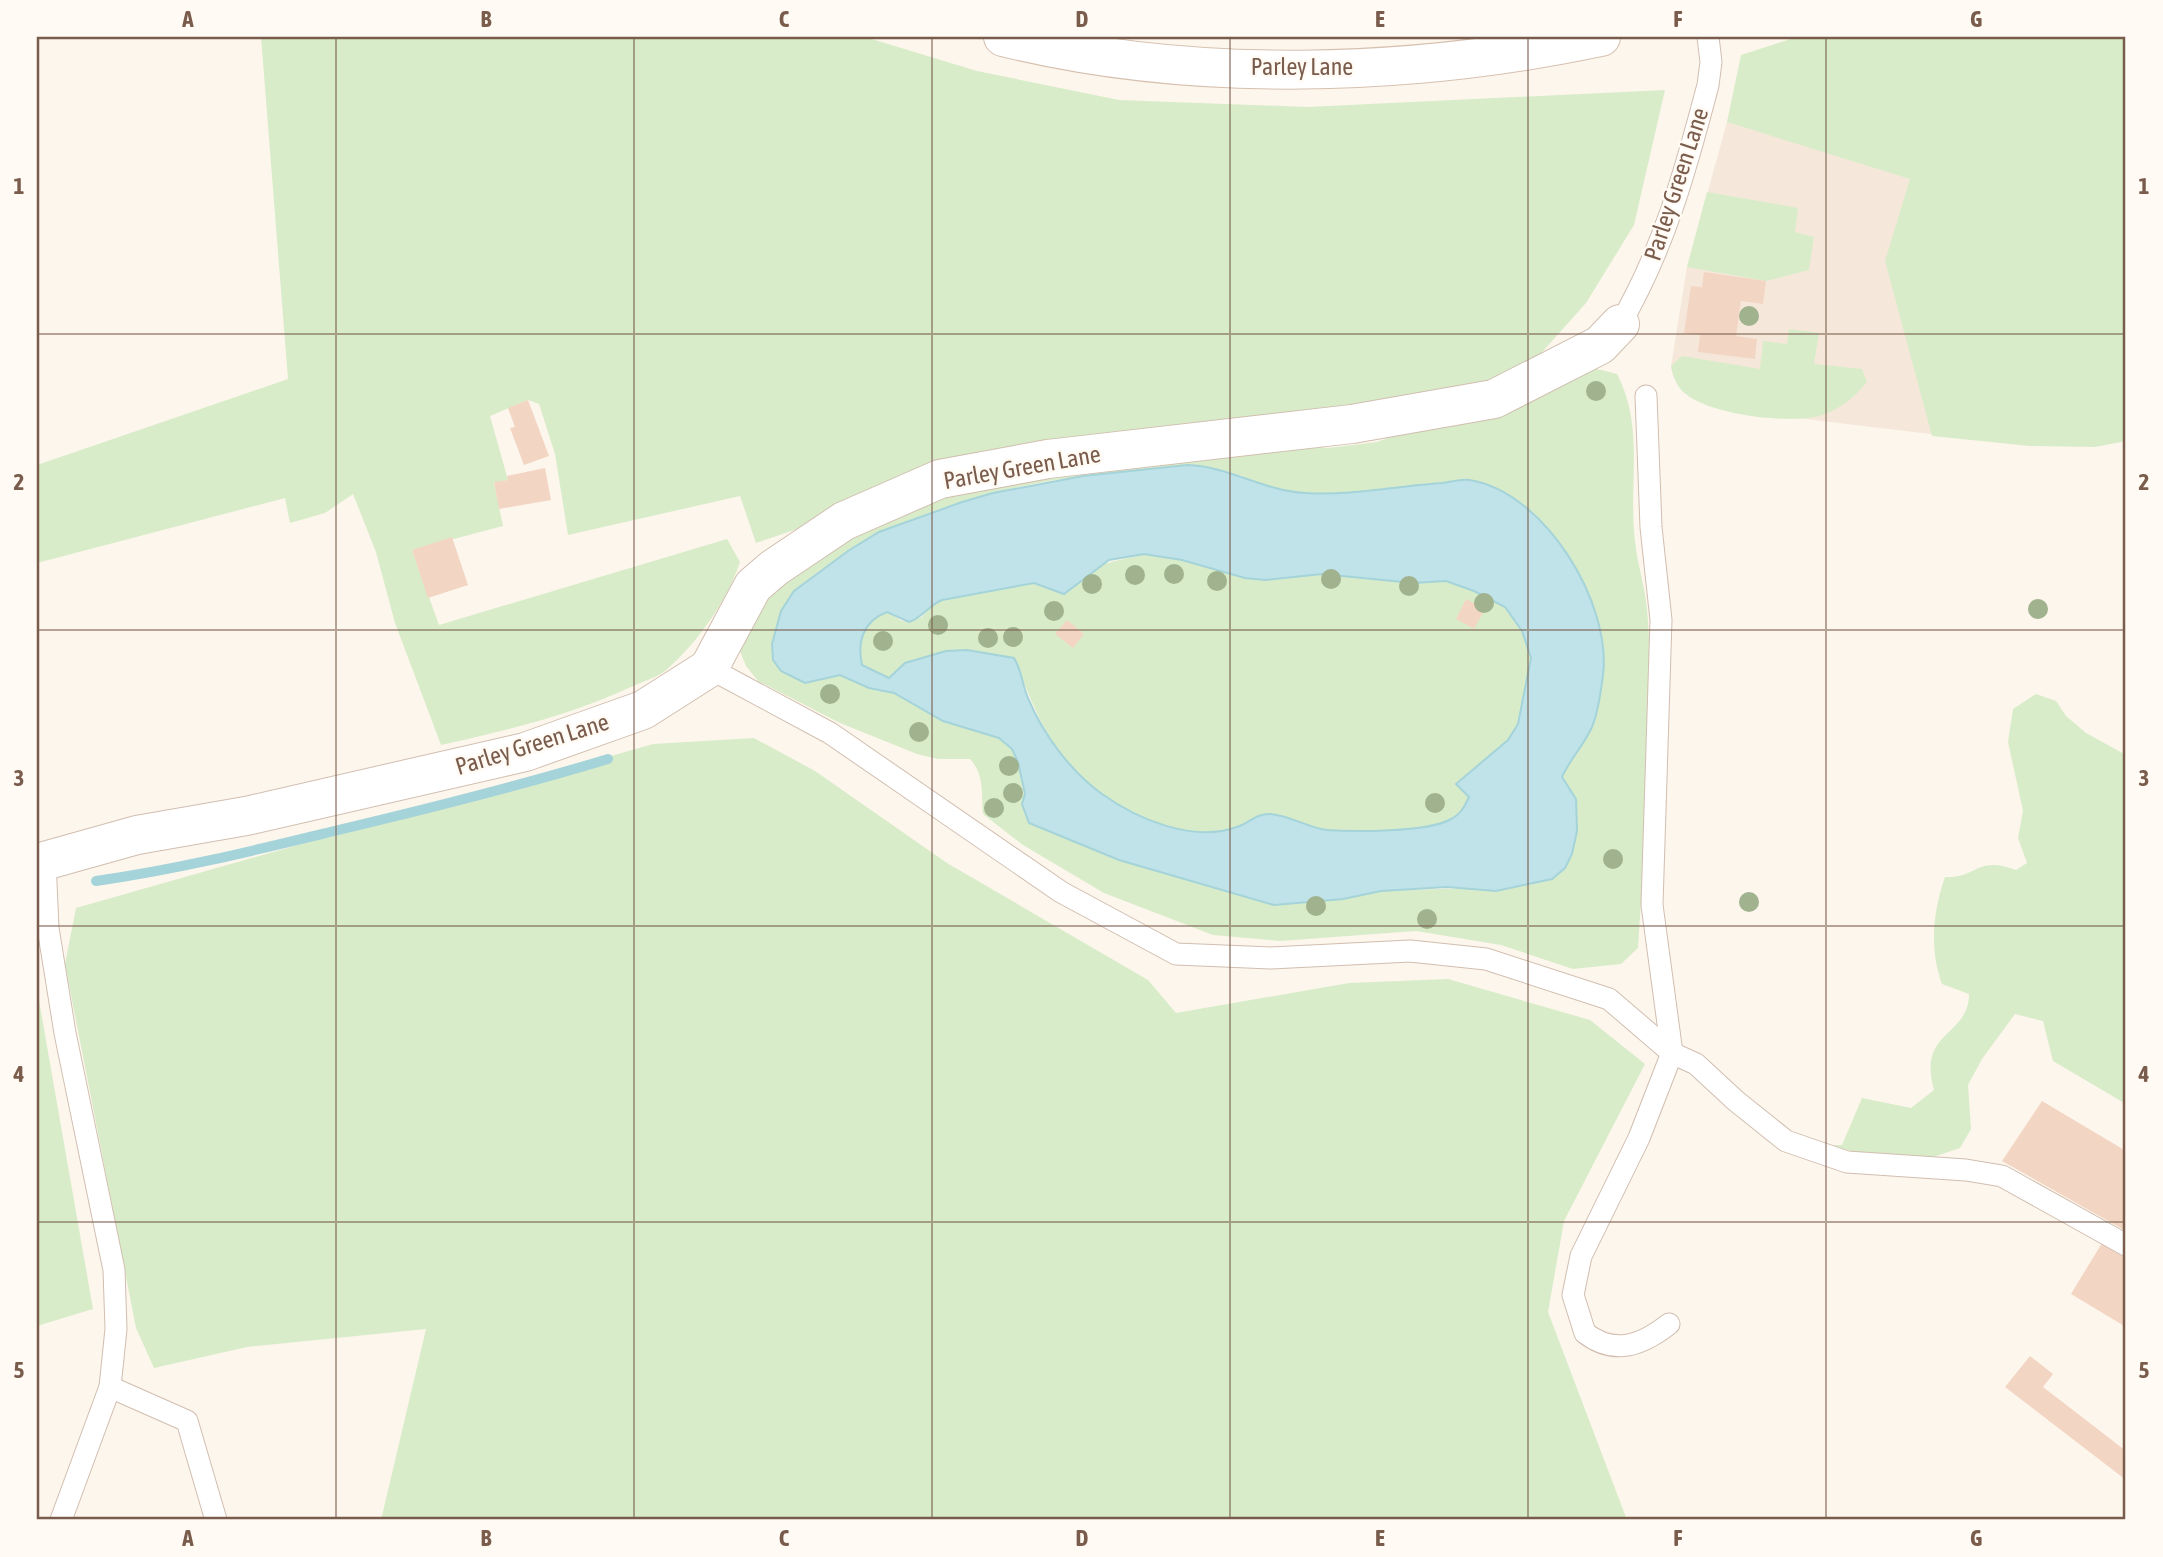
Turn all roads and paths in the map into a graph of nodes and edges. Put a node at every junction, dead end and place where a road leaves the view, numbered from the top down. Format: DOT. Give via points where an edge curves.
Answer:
graph roads {
  1 [pos="1003,37"];
  2 [pos="1601,37"];
  3 [pos="1708,37"];
  4 [pos="1620,324"];
  5 [pos="1646,396"];
  6 [pos="709,668"];
  7 [pos="41,862"];
  8 [pos="1672,1054"];
  9 [pos="2126,1245"];
  10 [pos="1669,1325"];
  11 [pos="110,1387"];
  12 [pos="61,1520"];
  13 [pos="216,1520"];
  1 -- 2 [label="street, Parley Lane" via="1165,64 1300,69 1435,63"];
  3 -- 4 [label="lane, Parley Green Lane" via="1708,85 1670,220"];
  4 -- 6 [label="street, Parley Green Lane" via="1600,345 1494,399 1352,424 1048,459 940,479 844,521 774,568 753,586"];
  5 -- 8 [label="lane" via="1651,527 1661,620 1652,905"];
  6 -- 7 [label="street, Parley Green Lane" via="643,710 524,751 246,816 137,835"];
  6 -- 8 [label="lane" via="830,733 1061,892 1176,954 1271,958 1410,951 1486,959 1609,999"];
  7 -- 11 [label="lane" via="65,1033 114,1270 116,1329"];
  8 -- 9 [label="lane" via="1696,1064 1786,1141 1847,1162 2002,1176"];
  8 -- 10 [label="lane" via="1639,1138 1581,1256 1573,1295 1585,1333 1613,1347 1634,1346"];
  11 -- 12 [label="lane"];
  11 -- 13 [label="lane" via="187,1421"];
}
